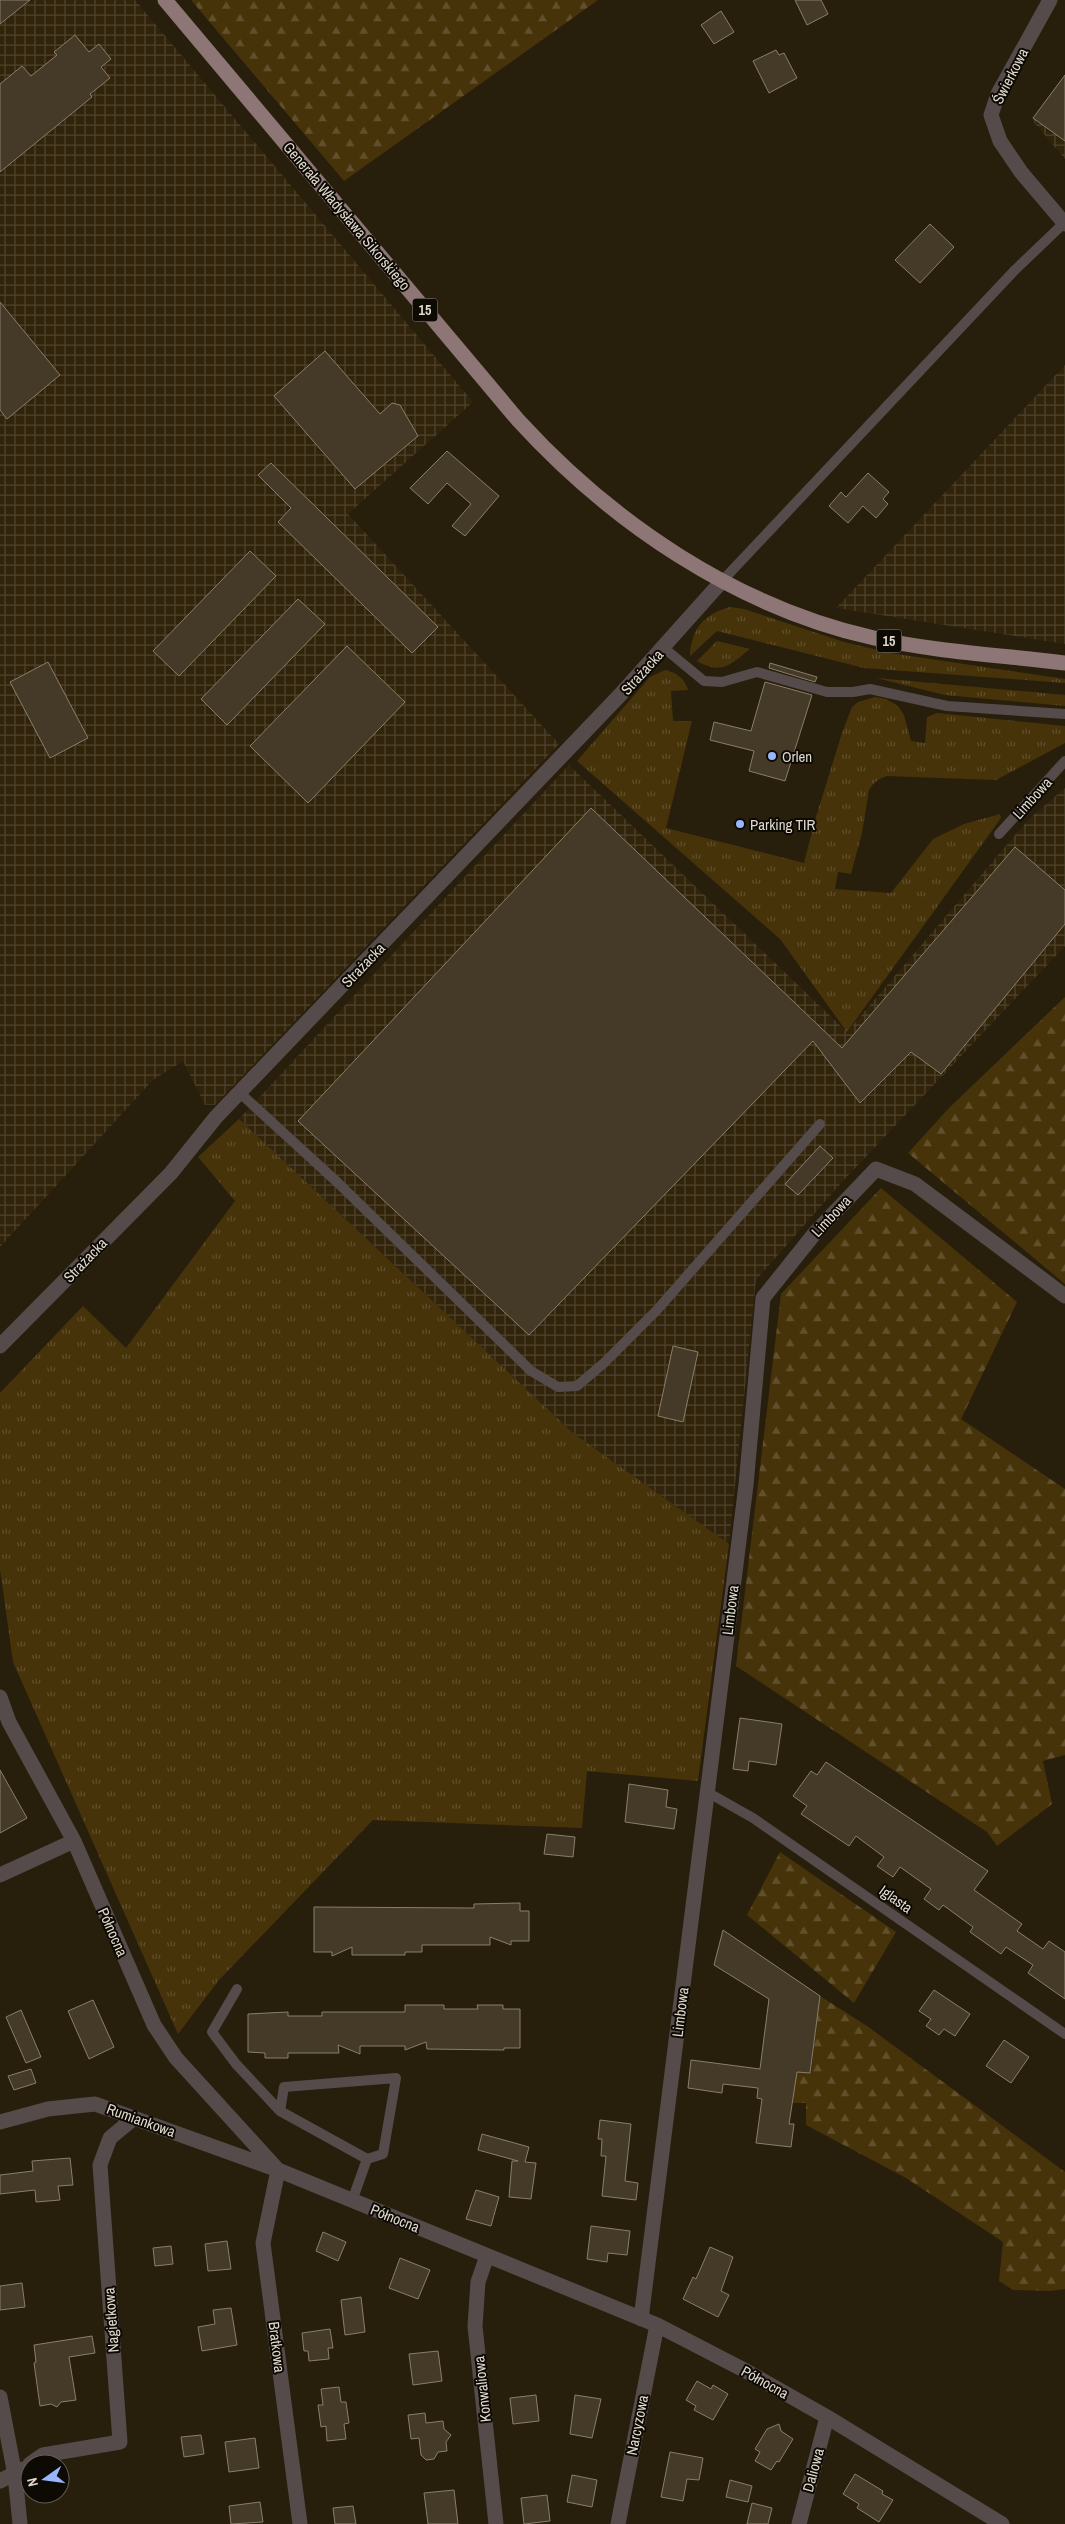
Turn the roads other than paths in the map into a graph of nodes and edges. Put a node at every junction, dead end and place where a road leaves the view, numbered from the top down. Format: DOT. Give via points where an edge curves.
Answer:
graph roads {
  1 [pos="165,0"];
  2 [pos="1050,0"];
  3 [pos="1065,223"];
  4 [pos="723,580"];
  5 [pos="664,648"];
  6 [pos="1065,664"];
  7 [pos="1065,714"];
  8 [pos="1065,761"];
  9 [pos="999,834"];
  10 [pos="240,1093"];
  11 [pos="820,1124"];
  12 [pos="1065,1296"];
  13 [pos="0,1346"];
  14 [pos="0,1697"];
  15 [pos="707,1792"];
  16 [pos="74,1841"];
  17 [pos="0,1875"];
  18 [pos="237,1989"];
  19 [pos="1065,2034"];
  20 [pos="280,2111"];
  21 [pos="134,2118"];
  22 [pos="0,2122"];
  23 [pos="366,2159"];
  24 [pos="278,2170"];
  25 [pos="352,2201"];
  26 [pos="487,2256"];
  27 [pos="641,2319"];
  28 [pos="657,2325"];
  29 [pos="0,2397"];
  30 [pos="827,2417"];
  31 [pos="49,2454"];
  32 [pos="20,2471"];
  33 [pos="15,2475"];
  34 [pos="0,2481"];
  35 [pos="994,2522"];
  36 [pos="20,2524"];
  37 [pos="300,2524"];
  38 [pos="496,2524"];
  39 [pos="618,2524"];
  40 [pos="799,2524"];
  1 -- 4 [label="main road, Generała Władysława Sikorskiego / 15" via="546,451 615,511 652,538"];
  2 -- 3 [label="street, Świerkowa" via="998,94 991,115 1000,141 1021,172"];
  3 -- 4 [label="lane" via="1015,270"];
  4 -- 5 [label="street, Strażacka"];
  4 -- 6 [label="main road, Generała Władysława Sikorskiego / 15" via="817,623 874,638"];
  5 -- 7 [label="lane" via="704,681 722,682 757,672 827,692 870,689 947,706"];
  5 -- 10 [label="street, Strażacka"];
  8 -- 9 [label="lane, Limbowa"];
  10 -- 11 [label="lane" via="337,1182 531,1371 558,1387 577,1386 657,1310"];
  10 -- 13 [label="street, Strażacka" via="171,1173"];
  12 -- 15 [label="street, Limbowa" via="915,1184 876,1169 815,1233 762,1298 746,1484"];
  14 -- 16 [label="street, Północna" via="9,1722"];
  15 -- 19 [label="lane, Iglasta" via="753,1818"];
  15 -- 27 [label="street, Limbowa"];
  16 -- 17 [label="street"];
  16 -- 24 [label="street, Północna" via="154,2025 176,2058"];
  18 -- 20 [label="lane" via="212,2032 236,2064"];
  20 -- 23 [label="lane"];
  20 -- 23 [label="lane" via="284,2087 396,2078 383,2154"];
  21 -- 22 [label="street, Rumiankowa" via="95,2104 48,2109"];
  21 -- 24 [label="street, Rumiankowa"];
  21 -- 31 [label="street, Nagietkowa" via="110,2138 100,2165 120,2442"];
  23 -- 25 [label="lane"];
  24 -- 25 [label="street, Północna"];
  24 -- 37 [label="street, Bratkowa" via="263,2243"];
  25 -- 26 [label="street, Północna"];
  26 -- 27 [label="street, Północna"];
  26 -- 38 [label="street, Konwaliowa" via="478,2282 475,2326"];
  27 -- 28 [label="street, Północna"];
  28 -- 30 [label="street, Północna"];
  28 -- 39 [label="street, Narcyzowa"];
  29 -- 33 [label="street"];
  30 -- 35 [label="street, Północna"];
  30 -- 40 [label="street, Daliowa"];
  32 -- 33 [label="street, Nagietkowa"];
  33 -- 34 [label="street, Nagietkowa"];
  33 -- 36 [label="street"];
}
